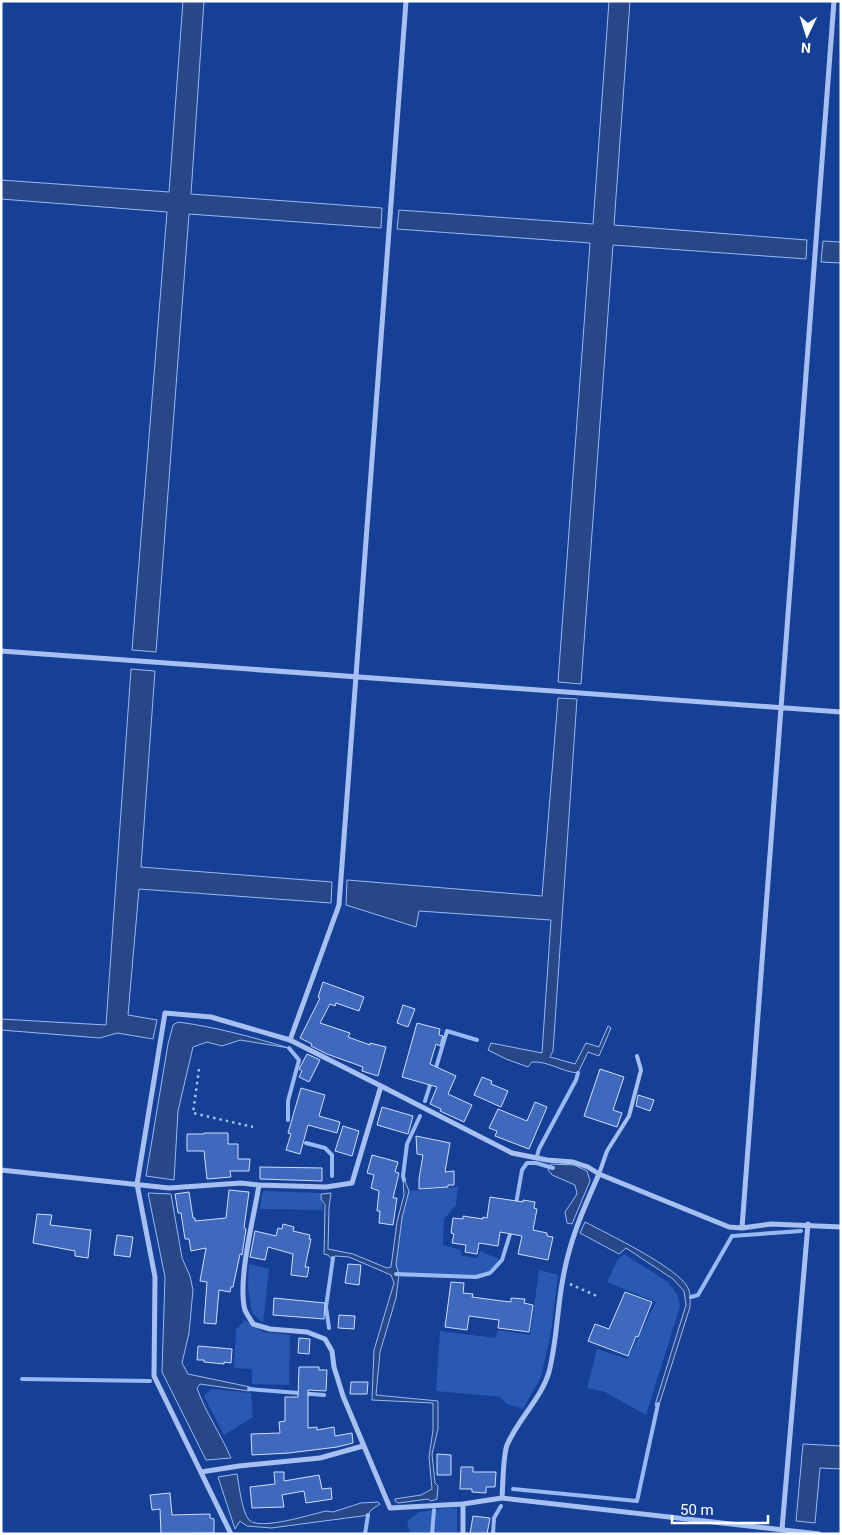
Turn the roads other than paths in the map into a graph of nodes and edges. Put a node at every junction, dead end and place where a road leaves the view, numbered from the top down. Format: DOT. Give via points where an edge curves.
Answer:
graph roads {
  1 [pos="406,1"];
  2 [pos="834,1"];
  3 [pos="1,651"];
  4 [pos="356,677"];
  5 [pos="782,708"];
  6 [pos="841,712"];
  7 [pos="290,1040"];
  8 [pos="637,1056"];
  9 [pos="381,1086"];
  10 [pos="1,1170"];
  11 [pos="599,1174"];
  12 [pos="137,1184"];
  13 [pos="259,1186"];
  14 [pos="808,1224"];
  15 [pos="841,1227"];
  16 [pos="742,1228"];
  17 [pos="363,1446"];
  18 [pos="201,1472"];
  19 [pos="502,1498"];
  20 [pos="463,1504"];
  21 [pos="782,1530"];
  22 [pos="232,1534"];
  23 [pos="463,1534"];
  24 [pos="819,1534"];
  1 -- 4 [label="street"];
  2 -- 5 [label="street"];
  3 -- 4 [label="street"];
  4 -- 5 [label="street"];
  4 -- 7 [label="street" via="340,905"];
  5 -- 6 [label="street"];
  5 -- 16 [label="street"];
  7 -- 9 [label="street"];
  7 -- 12 [label="street" via="211,1017 165,1013"];
  8 -- 11 [label="lane" via="641,1070 629,1116 607,1151"];
  9 -- 11 [label="street" via="512,1153 573,1162 588,1166"];
  9 -- 13 [label="street" via="352,1183 326,1187"];
  10 -- 12 [label="street"];
  11 -- 16 [label="street" via="729,1228"];
  11 -- 19 [label="street" via="576,1226 563,1279 548,1374 538,1397 506,1446"];
  12 -- 13 [label="street" via="169,1188 241,1183"];
  12 -- 18 [label="street" via="156,1277 154,1376"];
  13 -- 17 [label="street" via="244,1271 246,1311 254,1324 270,1329 307,1332 325,1339 332,1351 343,1396"];
  14 -- 15 [label="street"];
  14 -- 16 [label="street"];
  14 -- 21 [label="street"];
  17 -- 18 [label="street" via="320,1458"];
  17 -- 20 [label="street" via="390,1508"];
  18 -- 22 [label="street"];
  19 -- 20 [label="street"];
  19 -- 21 [label="street"];
  20 -- 23 [label="street"];
  21 -- 24 [label="street"];
}
